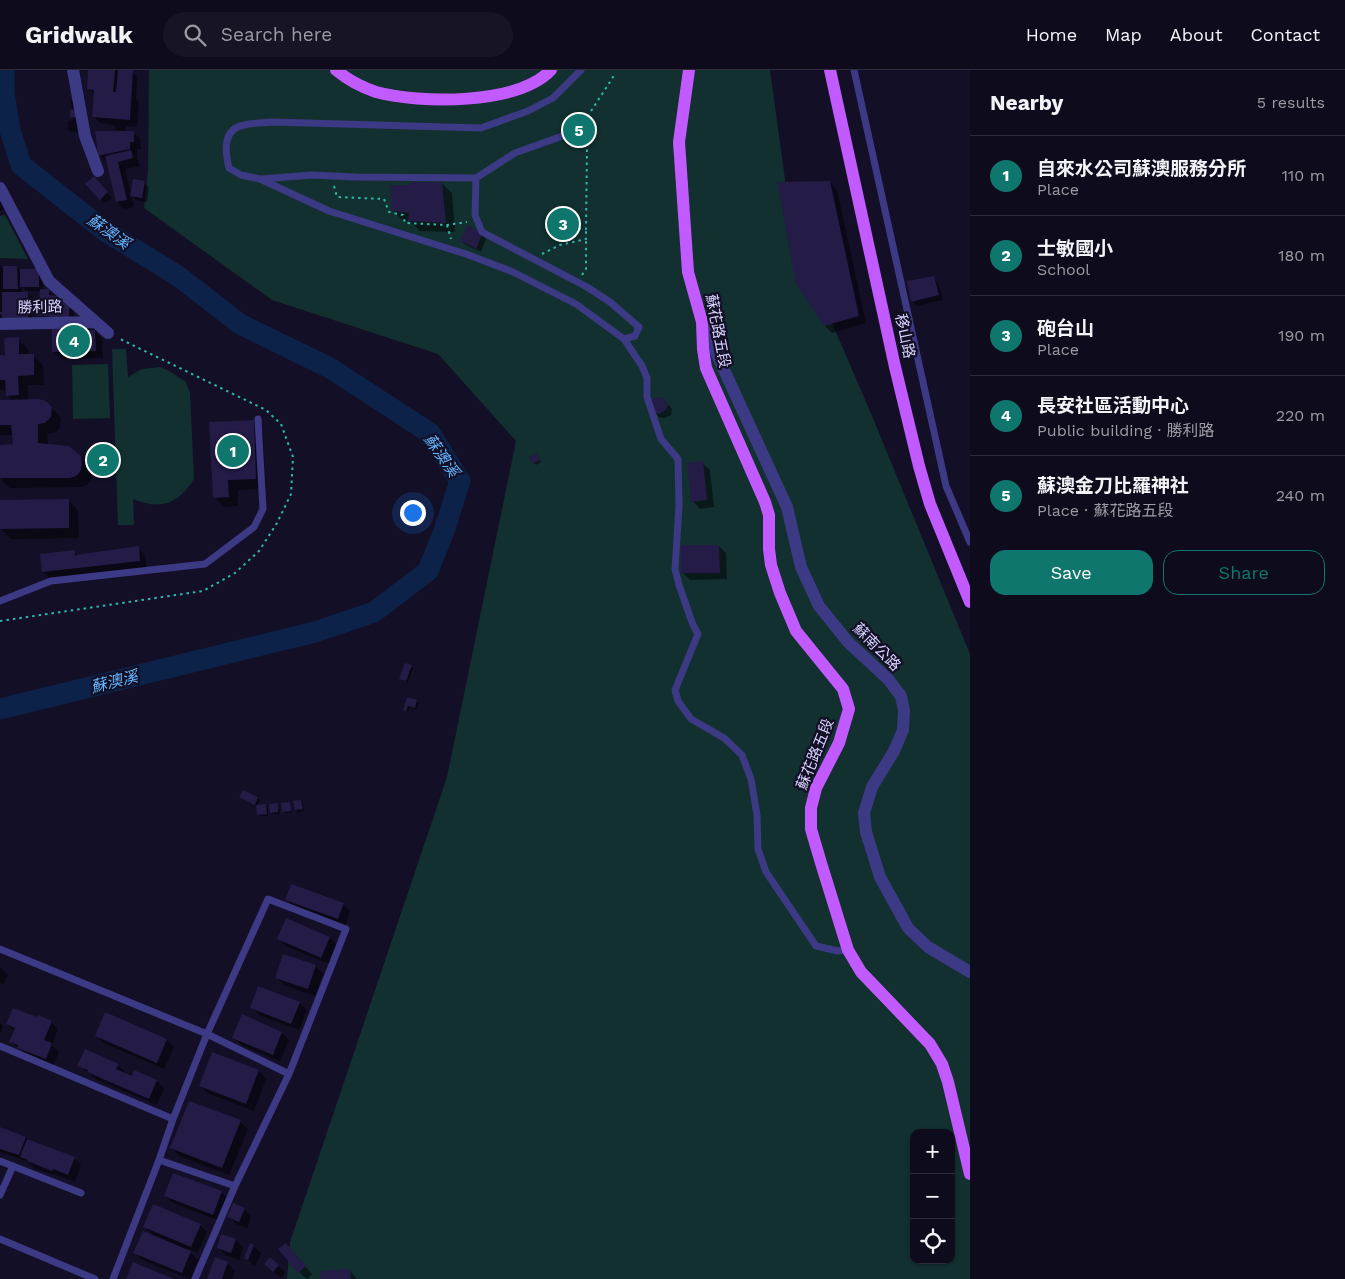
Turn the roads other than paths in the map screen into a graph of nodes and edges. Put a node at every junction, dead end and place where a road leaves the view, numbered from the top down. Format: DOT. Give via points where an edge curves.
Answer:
graph roads {
  1 [pos="73,70"];
  2 [pos="336,70"];
  3 [pos="551,70"];
  4 [pos="581,70"];
  5 [pos="689,70"];
  6 [pos="830,70"];
  7 [pos="854,70"];
  8 [pos="579,130"];
  9 [pos="98,171"];
  10 [pos="476,178"];
  11 [pos="260,179"];
  12 [pos="0,188"];
  13 [pos="95,322"];
  14 [pos="702,322"];
  15 [pos="0,324"];
  16 [pos="108,333"];
  17 [pos="624,339"];
  18 [pos="258,419"];
  19 [pos="970,542"];
  20 [pos="0,601"];
  21 [pos="970,602"];
  22 [pos="0,949"];
  23 [pos="848,950"];
  24 [pos="970,972"];
  25 [pos="207,1034"];
  26 [pos="0,1046"];
  27 [pos="289,1074"];
  28 [pos="173,1119"];
  29 [pos="159,1160"];
  30 [pos="0,1161"];
  31 [pos="12,1166"];
  32 [pos="970,1174"];
  33 [pos="235,1186"];
  34 [pos="82,1193"];
  35 [pos="0,1195"];
  36 [pos="0,1238"];
  37 [pos="95,1279"];
  38 [pos="113,1279"];
  39 [pos="195,1279"];
  1 -- 9 [label="street" via="85,136"];
  2 -- 3 [label="main road" via="349,81 376,92 418,99 476,98 506,92 530,85"];
  4 -- 11 [label="lane" via="553,98 481,128 272,122 242,125 226,141 229,168 241,175"];
  5 -- 14 [label="main road, 蘇花路五段" via="679,142 688,272"];
  6 -- 21 [label="main road, 移山路" via="919,466 930,504"];
  7 -- 19 [label="lane" via="946,486"];
  8 -- 10 [label="lane" via="515,153"];
  10 -- 11 [label="lane" via="312,175"];
  10 -- 17 [label="lane" via="475,215 482,232 578,281 610,302 639,327 635,336"];
  11 -- 17 [label="lane" via="329,211 513,272 576,304"];
  12 -- 13 [label="street" via="49,281"];
  13 -- 15 [label="street, 勝利路"];
  13 -- 16 [label="street"];
  14 -- 23 [label="main road, 蘇花路五段" via="706,368 769,515 771,565 780,593 796,631 843,689 848,702 849,709 838,743 816,788 811,808 811,829"];
  14 -- 24 [label="street, 蘇南公路" via="787,508 800,567 819,606 848,642 888,679 900,696 904,711 903,730 872,787 864,813 866,832 880,877 908,928 928,947"];
  17 -- 23 [label="lane" via="647,378 647,397 661,439 678,459 675,569 698,634 675,690 678,701 691,719 724,738 742,755 752,779 758,849 766,872 816,946 838,952"];
  18 -- 20 [label="lane" via="263,509 254,527 205,564 51,581"];
  22 -- 25 [label="lane"];
  23 -- 32 [label="main road, 蘇花路五段" via="861,972 930,1044 942,1064"];
  25 -- 27 [label="lane"];
  25 -- 27 [label="lane" via="268,899 346,929"];
  25 -- 28 [label="lane"];
  26 -- 28 [label="lane"];
  27 -- 33 [label="lane"];
  28 -- 29 [label="lane"];
  29 -- 33 [label="lane"];
  29 -- 38 [label="lane"];
  30 -- 31 [label="lane"];
  31 -- 34 [label="lane"];
  31 -- 35 [label="lane"];
  33 -- 39 [label="lane"];
  36 -- 37 [label="lane"];
}
